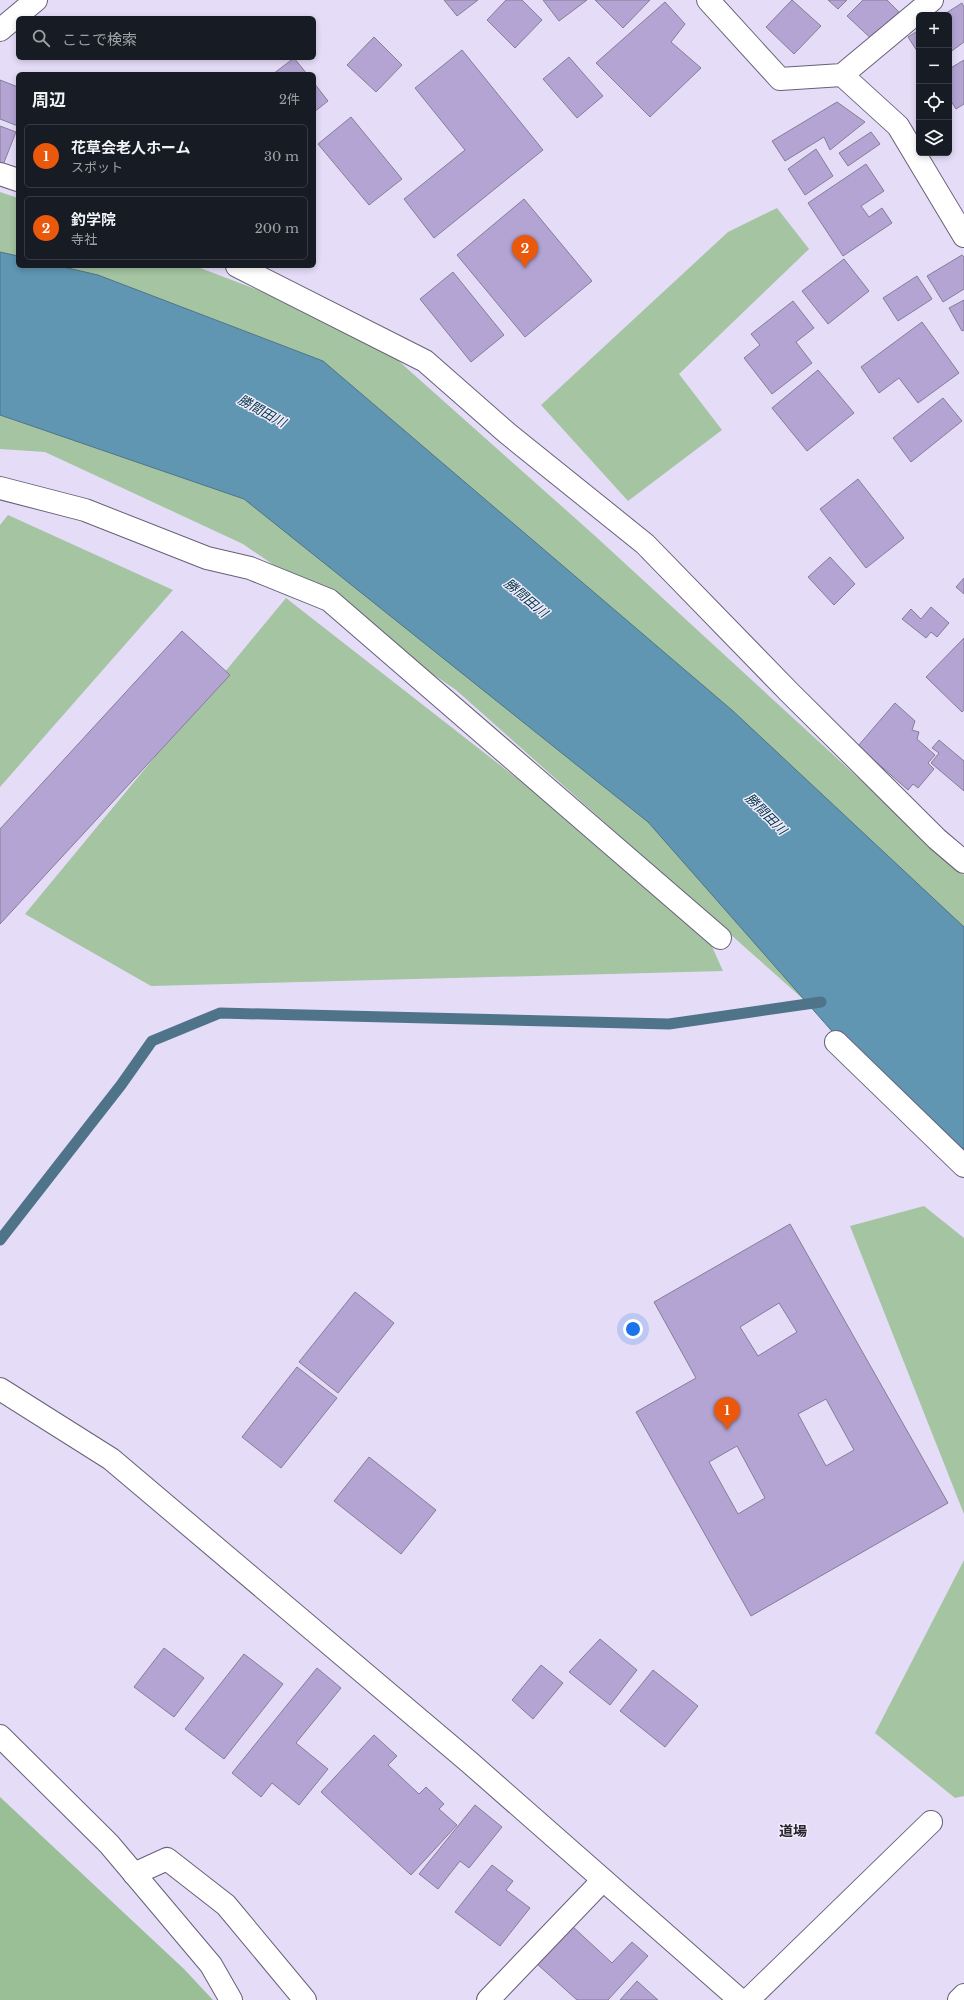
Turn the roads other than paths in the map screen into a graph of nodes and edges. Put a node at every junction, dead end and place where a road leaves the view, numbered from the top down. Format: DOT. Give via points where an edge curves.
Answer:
graph roads {
  1 [pos="36,0"];
  2 [pos="708,0"];
  3 [pos="932,0"];
  4 [pos="17,16"];
  5 [pos="16,17"];
  6 [pos="0,30"];
  7 [pos="842,76"];
  8 [pos="0,174"];
  9 [pos="16,179"];
  10 [pos="964,236"];
  11 [pos="241,268"];
  12 [pos="0,488"];
  13 [pos="964,862"];
  14 [pos="720,938"];
  15 [pos="836,1042"];
  16 [pos="964,1166"];
  17 [pos="0,1389"];
  18 [pos="0,1736"];
  19 [pos="931,1822"];
  20 [pos="134,1874"];
  21 [pos="604,1880"];
  22 [pos="964,1995"];
  23 [pos="231,2000"];
  24 [pos="305,2000"];
  25 [pos="488,2000"];
  26 [pos="740,2000"];
  27 [pos="748,2000"];
  28 [pos="959,2000"];
  1 -- 4 [label="street"];
  2 -- 7 [label="street" via="780,80"];
  3 -- 7 [label="street"];
  5 -- 6 [label="street"];
  7 -- 10 [label="street" via="898,126"];
  8 -- 9 [label="street"];
  11 -- 13 [label="street" via="425,361 507,433 645,544 795,698 937,839"];
  12 -- 14 [label="street" via="85,510 207,558 250,568 328,600"];
  15 -- 16 [label="street"];
  17 -- 21 [label="street" via="111,1459 468,1761"];
  18 -- 20 [label="street" via="109,1844"];
  19 -- 27 [label="street"];
  20 -- 23 [label="street" via="212,1965"];
  20 -- 24 [label="street" via="167,1860 226,1906"];
  21 -- 25 [label="street"];
  21 -- 26 [label="street"];
  22 -- 28 [label="street"];
}
